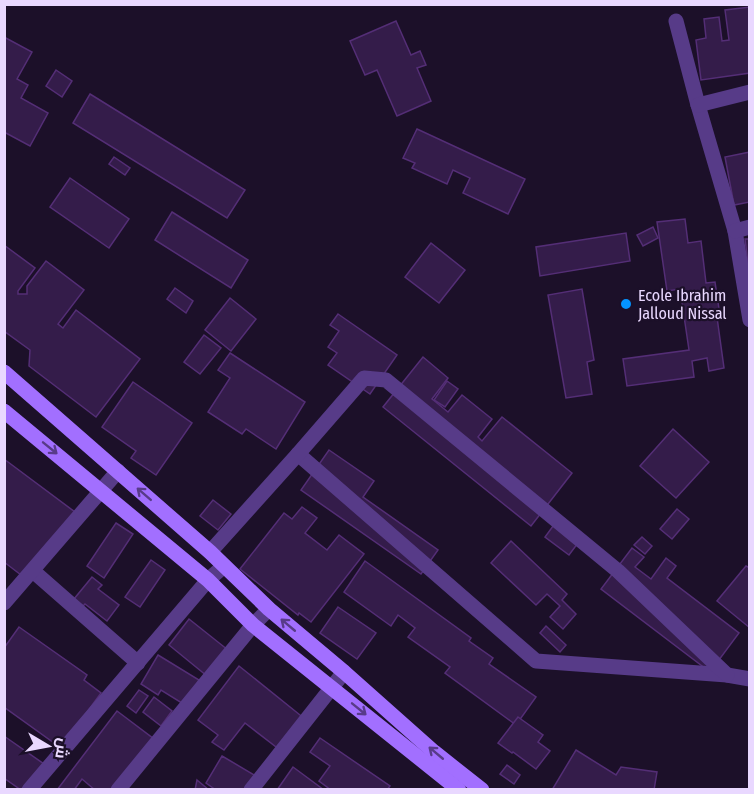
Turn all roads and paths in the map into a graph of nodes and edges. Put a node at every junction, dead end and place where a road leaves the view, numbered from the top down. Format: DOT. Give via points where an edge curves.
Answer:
graph roads {
  1 [pos="676,21"];
  2 [pos="750,92"];
  3 [pos="698,105"];
  4 [pos="742,229"];
  5 [pos="750,320"];
  6 [pos="4,372"];
  7 [pos="4,411"];
  8 [pos="298,454"];
  9 [pos="118,471"];
  10 [pos="102,491"];
  11 [pos="210,552"];
  12 [pos="224,566"];
  13 [pos="33,571"];
  14 [pos="208,580"];
  15 [pos="4,603"];
  16 [pos="269,609"];
  17 [pos="254,625"];
  18 [pos="138,663"];
  19 [pos="344,672"];
  20 [pos="727,675"];
  21 [pos="750,680"];
  22 [pos="332,687"];
  23 [pos="29,789"];
  24 [pos="118,789"];
  25 [pos="251,789"];
  26 [pos="459,789"];
  27 [pos="482,789"];
  1 -- 3 [label="street"];
  2 -- 3 [label="street"];
  3 -- 4 [label="street"];
  4 -- 5 [label="street"];
  6 -- 9 [label="main road"];
  7 -- 10 [label="main road, one-way"];
  8 -- 11 [label="street"];
  8 -- 20 [label="street" via="536,661"];
  8 -- 20 [label="street" via="363,378 386,380 618,571"];
  9 -- 10 [label="street"];
  11 -- 9 [label="main road, one-way"];
  10 -- 13 [label="street"];
  10 -- 14 [label="main road"];
  11 -- 12 [label="main road"];
  12 -- 14 [label="street"];
  12 -- 16 [label="main road"];
  13 -- 15 [label="street"];
  13 -- 18 [label="street"];
  14 -- 17 [label="main road"];
  14 -- 18 [label="street"];
  16 -- 17 [label="street"];
  19 -- 16 [label="main road, one-way"];
  17 -- 22 [label="main road"];
  17 -- 24 [label="street"];
  18 -- 23 [label="street"];
  19 -- 22 [label="street"];
  27 -- 19 [label="main road, one-way"];
  20 -- 21 [label="street"];
  22 -- 25 [label="street"];
  22 -- 26 [label="main road, one-way"];
}
